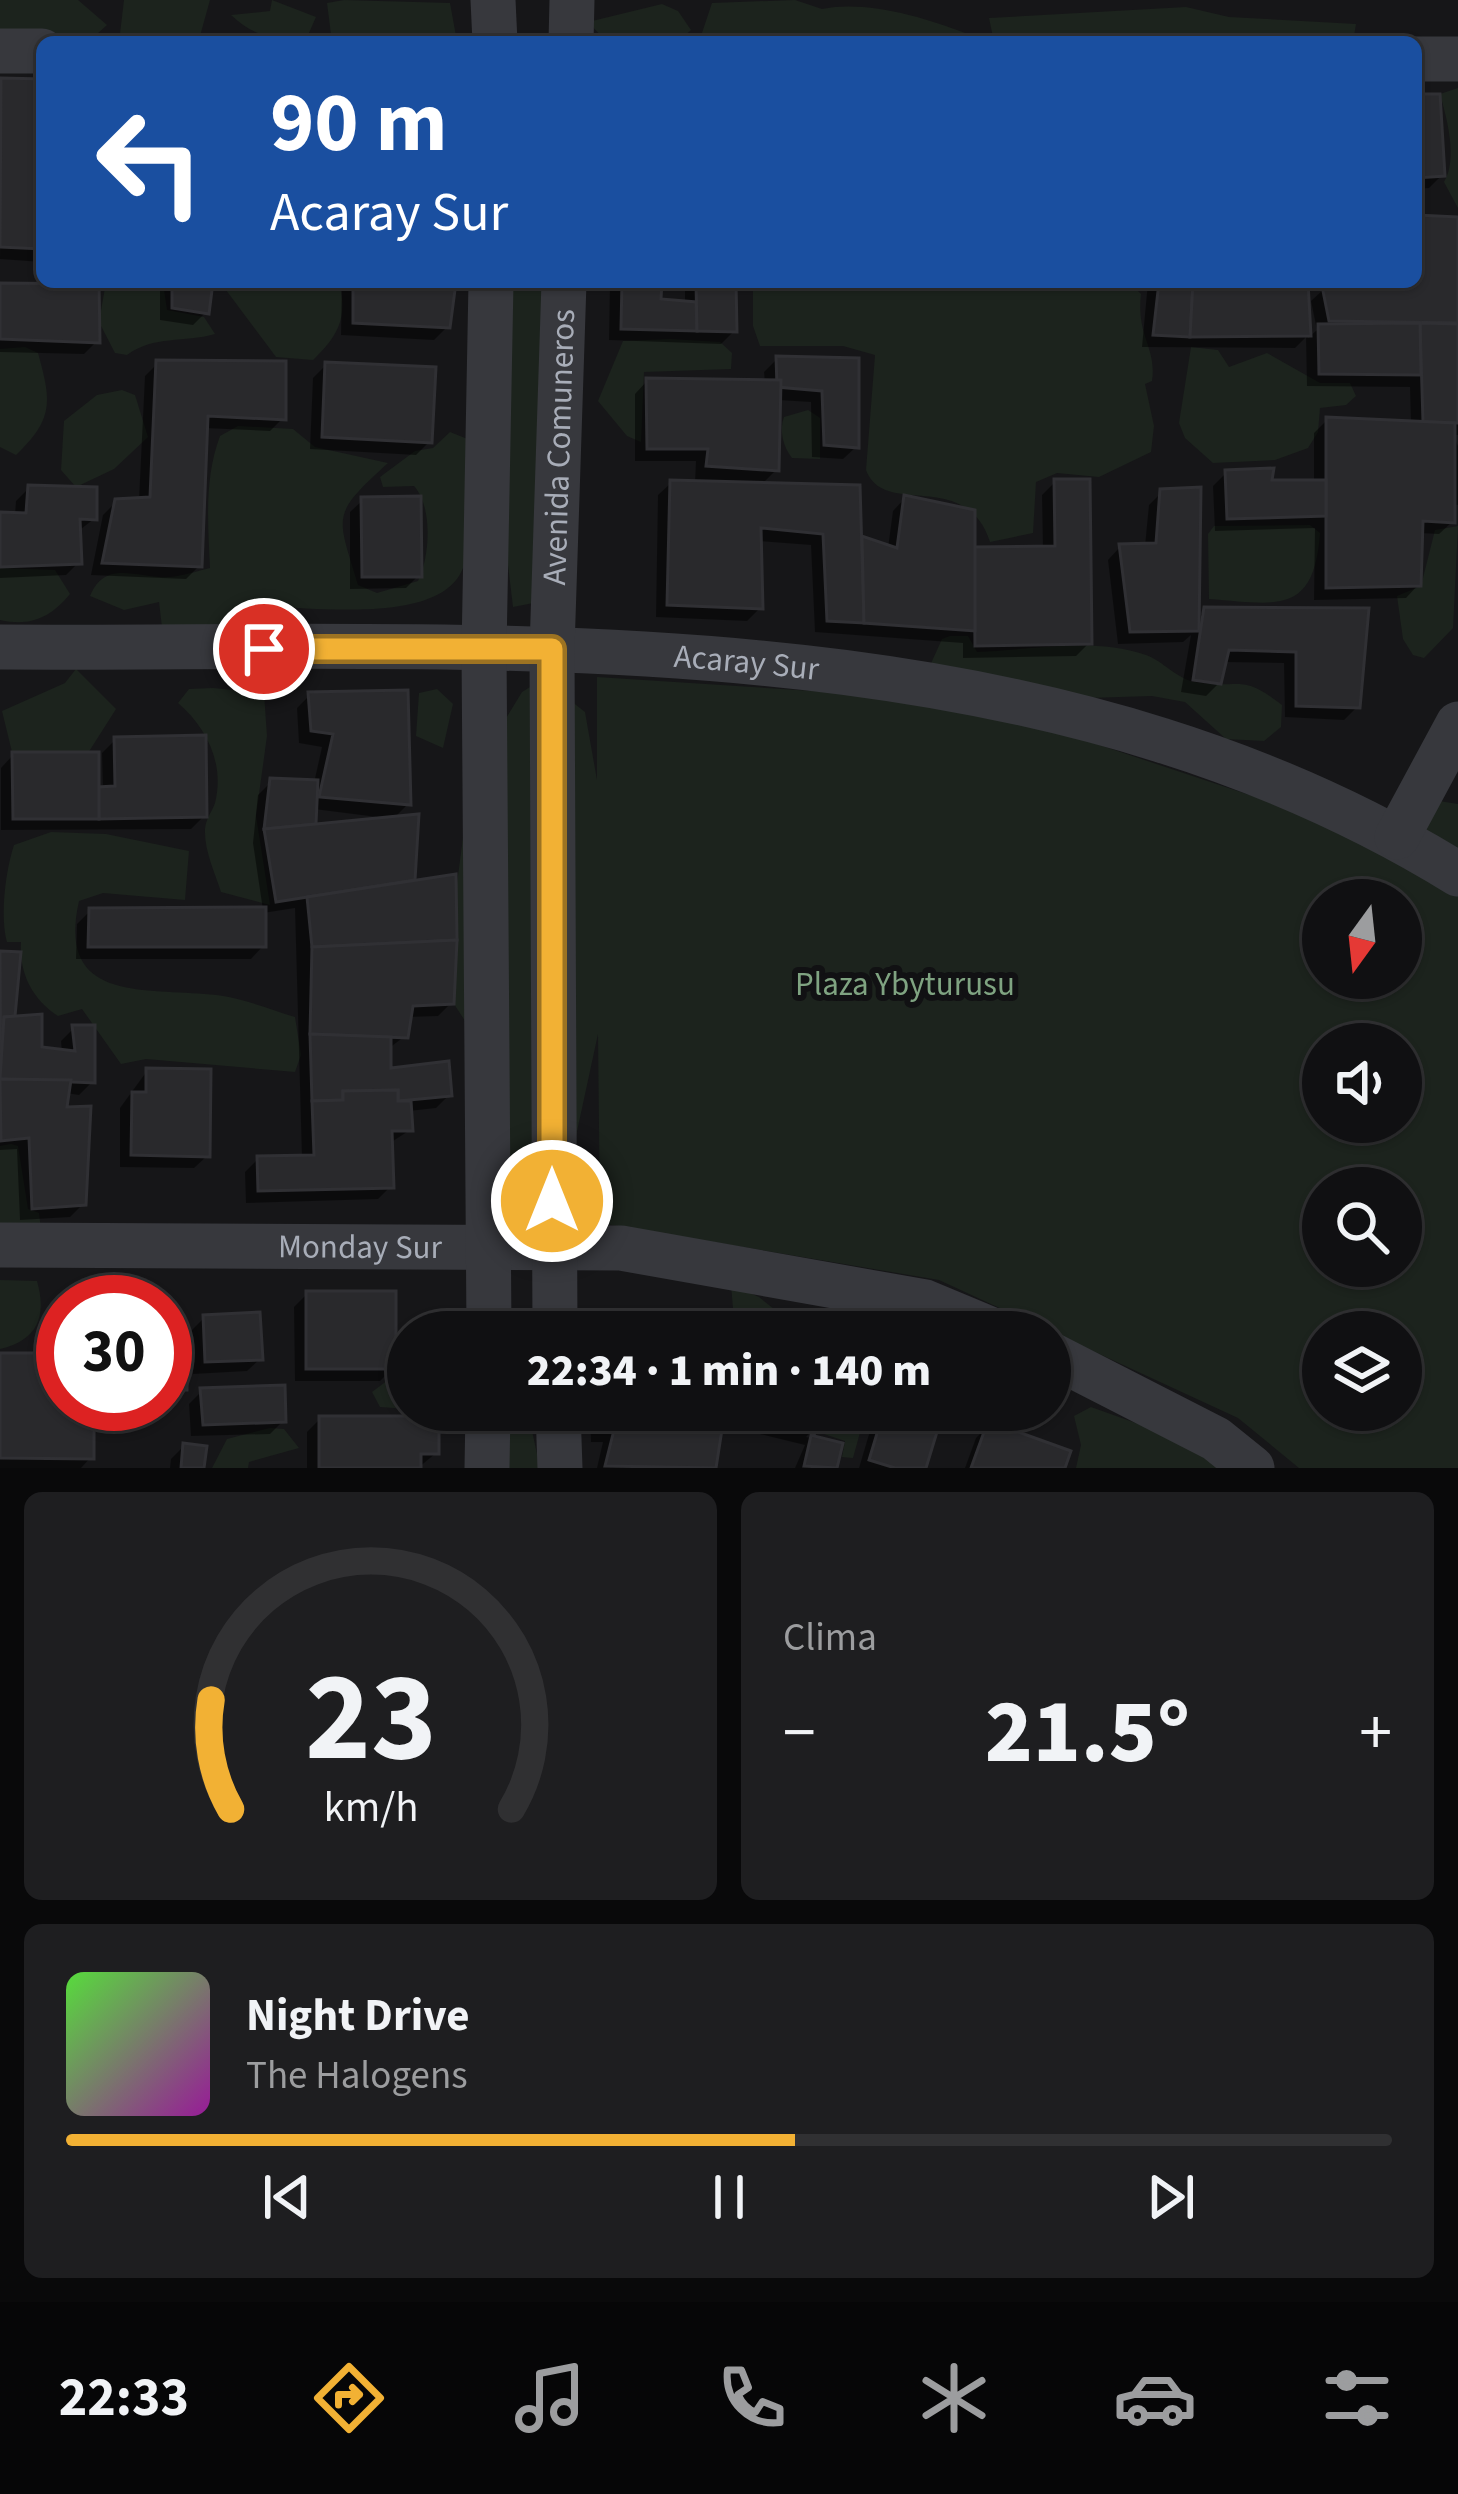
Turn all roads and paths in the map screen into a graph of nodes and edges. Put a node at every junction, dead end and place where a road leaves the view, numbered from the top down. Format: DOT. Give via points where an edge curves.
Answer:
graph roads {
  1 [pos="494,0"];
  2 [pos="572,0"];
  3 [pos="495,36"];
  4 [pos="572,36"];
  5 [pos="0,51"];
  6 [pos="36,51"];
  7 [pos="1422,59"];
  8 [pos="1458,59"];
  9 [pos="491,288"];
  10 [pos="564,288"];
  11 [pos="0,647"];
  12 [pos="552,649"];
  13 [pos="484,650"];
  14 [pos="1458,724"];
  15 [pos="1396,837"];
  16 [pos="1458,874"];
  17 [pos="0,1245"];
  18 [pos="552,1247"];
  19 [pos="490,1248"];
  20 [pos="489,1311"];
  21 [pos="554,1311"];
  22 [pos="947,1311"];
  23 [pos="1071,1365"];
  24 [pos="488,1431"];
  25 [pos="559,1431"];
  26 [pos="487,1468"];
  27 [pos="560,1468"];
  28 [pos="1252,1468"];
  1 -- 3 [label="street"];
  2 -- 4 [label="street"];
  5 -- 6 [label="street"];
  7 -- 8 [label="street"];
  9 -- 13 [label="street"];
  10 -- 12 [label="street, Avenida Comuneros"];
  11 -- 13 [label="street, Acaray Sur"];
  12 -- 13 [label="street, Acaray Sur"];
  12 -- 15 [label="street, Acaray Sur" via="968,689 1204,752"];
  12 -- 18 [label="street, Avenida Comuneros"];
  13 -- 19 [label="street"];
  14 -- 15 [label="street"];
  15 -- 16 [label="street, Acaray Sur"];
  17 -- 19 [label="street, Monday Sur"];
  18 -- 19 [label="street, Monday Sur"];
  18 -- 21 [label="street, Avenida Comuneros"];
  18 -- 22 [label="street, Monday Sur" via="621,1248"];
  19 -- 20 [label="street"];
  23 -- 28 [label="street" via="1216,1439"];
  24 -- 26 [label="street"];
  25 -- 27 [label="street"];
}
